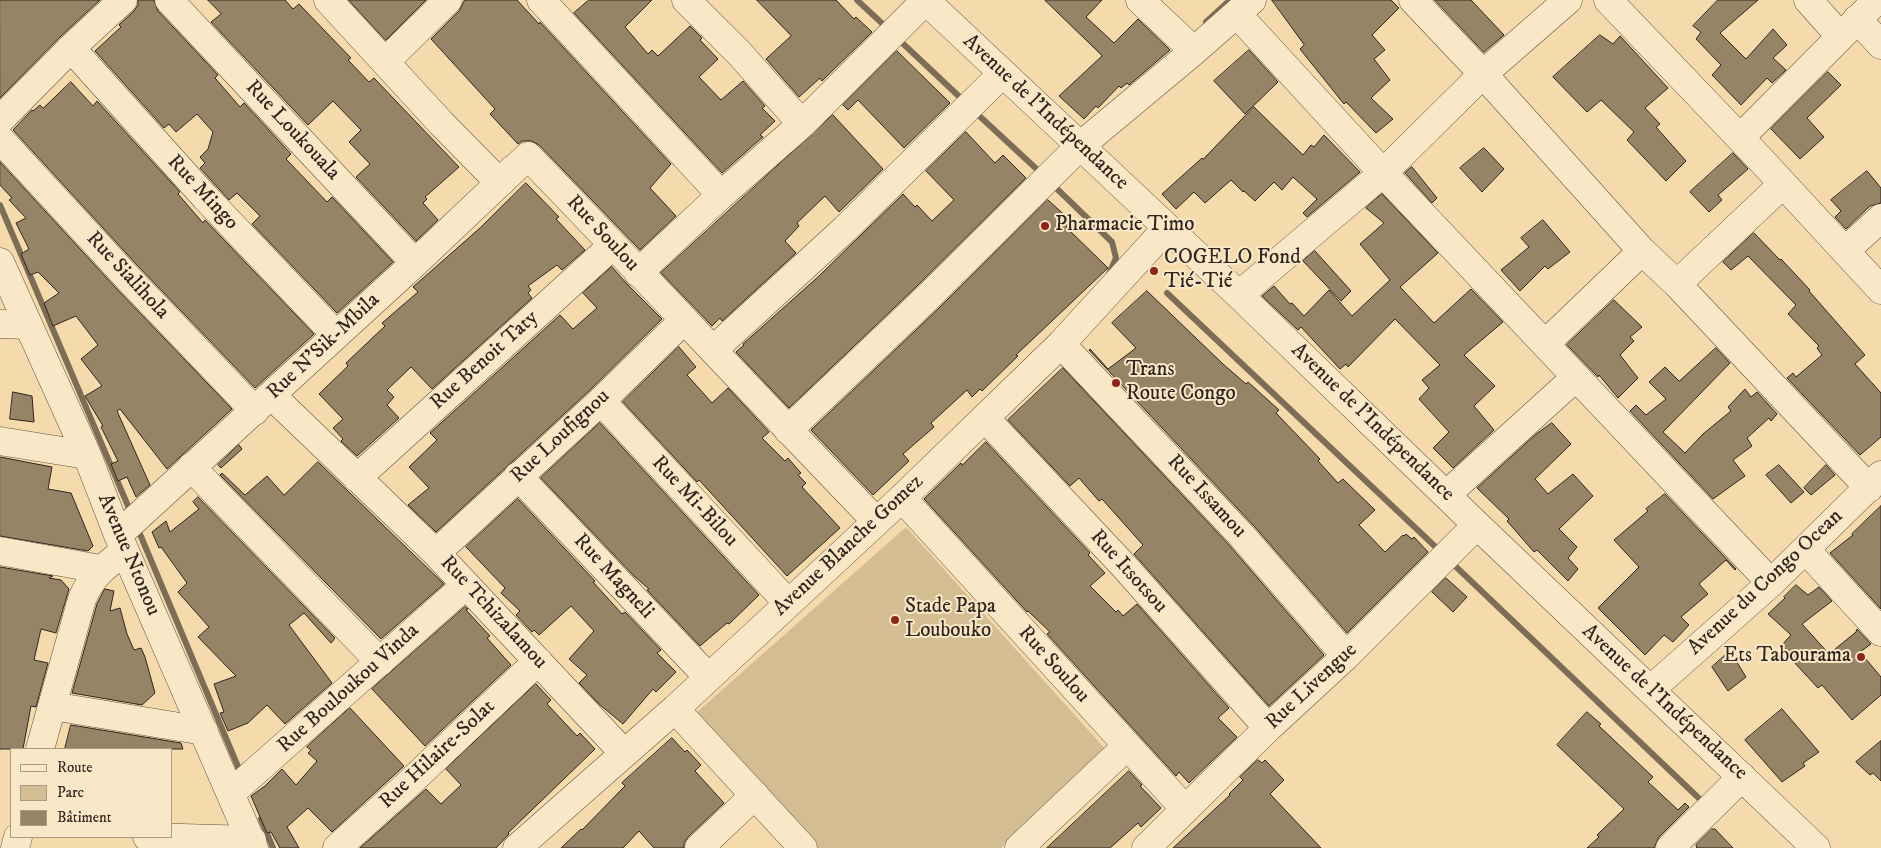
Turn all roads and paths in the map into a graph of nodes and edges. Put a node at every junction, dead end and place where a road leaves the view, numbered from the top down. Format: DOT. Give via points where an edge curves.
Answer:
graph roads {
  1 [pos="123,0"];
  2 [pos="169,0"];
  3 [pos="328,0"];
  4 [pos="448,0"];
  5 [pos="542,0"];
  6 [pos="686,0"];
  7 [pos="925,0"];
  8 [pos="1140,0"];
  9 [pos="1412,0"];
  10 [pos="1568,0"];
  11 [pos="1608,0"];
  12 [pos="1808,0"];
  13 [pos="1877,0"];
  14 [pos="1244,7"];
  15 [pos="1849,27"];
  16 [pos="1881,45"];
  17 [pos="71,48"];
  18 [pos="1194,51"];
  19 [pos="385,62"];
  20 [pos="1002,74"];
  21 [pos="1482,74"];
  22 [pos="0,120"];
  23 [pos="802,124"];
  24 [pos="1740,138"];
  25 [pos="0,139"];
  26 [pos="1080,146"];
  27 [pos="528,156"];
  28 [pos="1383,172"];
  29 [pos="1782,184"];
  30 [pos="721,194"];
  31 [pos="1881,218"];
  32 [pos="1166,228"];
  33 [pos="613,244"];
  34 [pos="1845,250"];
  35 [pos="1642,251"];
  36 [pos="0,262"];
  37 [pos="415,262"];
  38 [pos="638,273"];
  39 [pos="1676,284"];
  40 [pos="1881,290"];
  41 [pos="1239,294"];
  42 [pos="684,320"];
  43 [pos="0,324"];
  44 [pos="28,325"];
  45 [pos="336,335"];
  46 [pos="1061,344"];
  47 [pos="1545,344"];
  48 [pos="713,350"];
  49 [pos="1575,378"];
  50 [pos="601,401"];
  51 [pos="263,403"];
  52 [pos="985,418"];
  53 [pos="788,430"];
  54 [pos="0,441"];
  55 [pos="87,455"];
  56 [pos="191,467"];
  57 [pos="518,476"];
  58 [pos="357,478"];
  59 [pos="1875,482"];
  60 [pos="1446,495"];
  61 [pos="902,498"];
  62 [pos="876,521"];
  63 [pos="1477,525"];
  64 [pos="121,543"];
  65 [pos="1806,550"];
  66 [pos="0,551"];
  67 [pos="436,553"];
  68 [pos="100,569"];
  69 [pos="1770,583"];
  70 [pos="466,585"];
  71 [pos="788,603"];
  72 [pos="1881,632"];
  73 [pos="1346,656"];
  74 [pos="538,661"];
  75 [pos="380,662"];
  76 [pos="708,677"];
  77 [pos="1650,690"];
  78 [pos="52,706"];
  79 [pos="675,709"];
  80 [pos="1268,728"];
  81 [pos="204,731"];
  82 [pos="1127,746"];
  83 [pos="40,748"];
  84 [pos="624,753"];
  85 [pos="1742,777"];
  86 [pos="232,793"];
  87 [pos="755,795"];
  88 [pos="1185,809"];
  89 [pos="162,838"];
  90 [pos="253,844"];
  91 [pos="337,848"];
  92 [pos="516,848"];
  93 [pos="699,848"];
  94 [pos="803,848"];
  95 [pos="1019,848"];
  96 [pos="1146,848"];
  97 [pos="1670,848"];
  98 [pos="1816,848"];
  1 -- 17 [label="street"];
  2 -- 37 [label="street, Rue Loukouala"];
  3 -- 19 [label="street"];
  4 -- 19 [label="street"];
  5 -- 30 [label="street"];
  6 -- 23 [label="street" via="740,54"];
  7 -- 20 [label="street, Avenue de l'Indépendance"];
  7 -- 23 [label="street"];
  8 -- 18 [label="street"];
  9 -- 21 [label="street"];
  10 -- 21 [label="street"];
  11 -- 24 [label="street"];
  12 -- 15 [label="street"];
  13 -- 15 [label="street"];
  14 -- 18 [label="street"];
  14 -- 28 [label="street"];
  15 -- 16 [label="street"];
  15 -- 24 [label="street"];
  17 -- 22 [label="street"];
  17 -- 45 [label="street, Rue Mingo" via="205,197"];
  18 -- 26 [label="street"];
  19 -- 27 [label="street" via="500,182"];
  20 -- 26 [label="street, Avenue de l'Indépendance"];
  20 -- 48 [label="street" via="845,228"];
  21 -- 28 [label="street"];
  21 -- 35 [label="street"];
  23 -- 30 [label="street"];
  24 -- 29 [label="street"];
  25 -- 51 [label="street, Rue Sialihola" via="126,276"];
  26 -- 32 [label="street, Avenue de l'Indépendance"];
  26 -- 53 [label="street"];
  27 -- 33 [label="street, Rue Soulou"];
  27 -- 37 [label="street, Rue N'Sik-Mbila"];
  28 -- 41 [label="street"];
  28 -- 47 [label="street"];
  29 -- 34 [label="street"];
  29 -- 39 [label="street"];
  30 -- 38 [label="street"];
  31 -- 34 [label="street"];
  32 -- 41 [label="street, Avenue de l'Indépendance"];
  32 -- 46 [label="street, Avenue Blanche Gomez"];
  33 -- 38 [label="street, Rue Soulou"];
  33 -- 58 [label="street, Rue Benoit Taty"];
  34 -- 40 [label="street"];
  35 -- 39 [label="street"];
  35 -- 47 [label="street"];
  36 -- 44 [label="street, Avenue Ntonou"];
  37 -- 45 [label="street, Rue N'Sik-Mbila"];
  38 -- 42 [label="street, Rue Soulou"];
  39 -- 59 [label="street"];
  41 -- 60 [label="street, Avenue de l'Indépendance"];
  42 -- 48 [label="street, Rue Soulou"];
  42 -- 50 [label="street, Rue Loufignou"];
  43 -- 44 [label="street"];
  44 -- 55 [label="street, Avenue Ntonou"];
  45 -- 51 [label="street, Rue N'Sik-Mbila"];
  46 -- 52 [label="street, Avenue Blanche Gomez"];
  46 -- 73 [label="street, Rue Issamou" via="1242,536"];
  47 -- 49 [label="street"];
  48 -- 53 [label="street, Rue Soulou"];
  49 -- 60 [label="street"];
  49 -- 69 [label="street"];
  50 -- 57 [label="street, Rue Loufignou"];
  50 -- 71 [label="street, Rue Mi-Bilou"];
  51 -- 56 [label="street, Rue N'Sik-Mbila"];
  51 -- 58 [label="street, Rue Sialihola"];
  52 -- 61 [label="street, Avenue Blanche Gomez"];
  52 -- 80 [label="street, Rue Itsotsou" via="1123,565"];
  53 -- 62 [label="street, Rue Soulou"];
  54 -- 55 [label="street"];
  55 -- 64 [label="street, Avenue Ntonou"];
  56 -- 64 [label="street, Rue N'Sik-Mbila"];
  56 -- 75 [label="street"];
  57 -- 67 [label="street, Rue Loufignou"];
  57 -- 76 [label="street, Rue Magneli"];
  58 -- 67 [label="street, Rue Tchizalamou"];
  59 -- 65 [label="street, Avenue du Congo Ocean"];
  60 -- 63 [label="street, Avenue de l'Indépendance"];
  61 -- 62 [label="street, Avenue Blanche Gomez"];
  61 -- 82 [label="street, Rue Soulou"];
  62 -- 71 [label="street, Avenue Blanche Gomez"];
  63 -- 73 [label="street, Rue Livengue"];
  63 -- 77 [label="street, Avenue de l'Indépendance"];
  64 -- 68 [label="street, Rue N'Sik-Mbila"];
  64 -- 81 [label="street, Avenue Ntonou"];
  65 -- 69 [label="street, Avenue du Congo Ocean"];
  65 -- 72 [label="street"];
  66 -- 68 [label="street"];
  67 -- 70 [label="street, Rue Tchizalamou"];
  68 -- 78 [label="street, Rue N'Sik-Mbila" via="82,599"];
  69 -- 77 [label="street, Avenue du Congo Ocean"];
  70 -- 74 [label="street, Rue Tchizalamou"];
  70 -- 75 [label="street, Rue Bouloukou Vinda"];
  71 -- 76 [label="street, Avenue Blanche Gomez"];
  73 -- 80 [label="street, Rue Livengue"];
  74 -- 84 [label="street, Rue Tchizalamou"];
  74 -- 91 [label="street, Rue Hilaire-Solat"];
  75 -- 86 [label="street, Rue Bouloukou Vinda"];
  76 -- 79 [label="street, Avenue Blanche Gomez"];
  77 -- 85 [label="street, Avenue de l'Indépendance"];
  78 -- 81 [label="street"];
  78 -- 83 [label="street, Rue N'Sik-Mbila"];
  79 -- 84 [label="street, Avenue Blanche Gomez"];
  79 -- 87 [label="street"];
  80 -- 88 [label="street, Rue Livengue"];
  81 -- 86 [label="street, Avenue Ntonou"];
  82 -- 88 [label="street, Rue Soulou"];
  82 -- 95 [label="street"];
  84 -- 92 [label="street, Avenue Blanche Gomez"];
  85 -- 97 [label="street"];
  85 -- 98 [label="street, Avenue de l'Indépendance"];
  86 -- 90 [label="street, Avenue Ntonou"];
  87 -- 93 [label="street"];
  87 -- 94 [label="street"];
  88 -- 96 [label="street, Rue Livengue"];
  89 -- 90 [label="street"];
}
